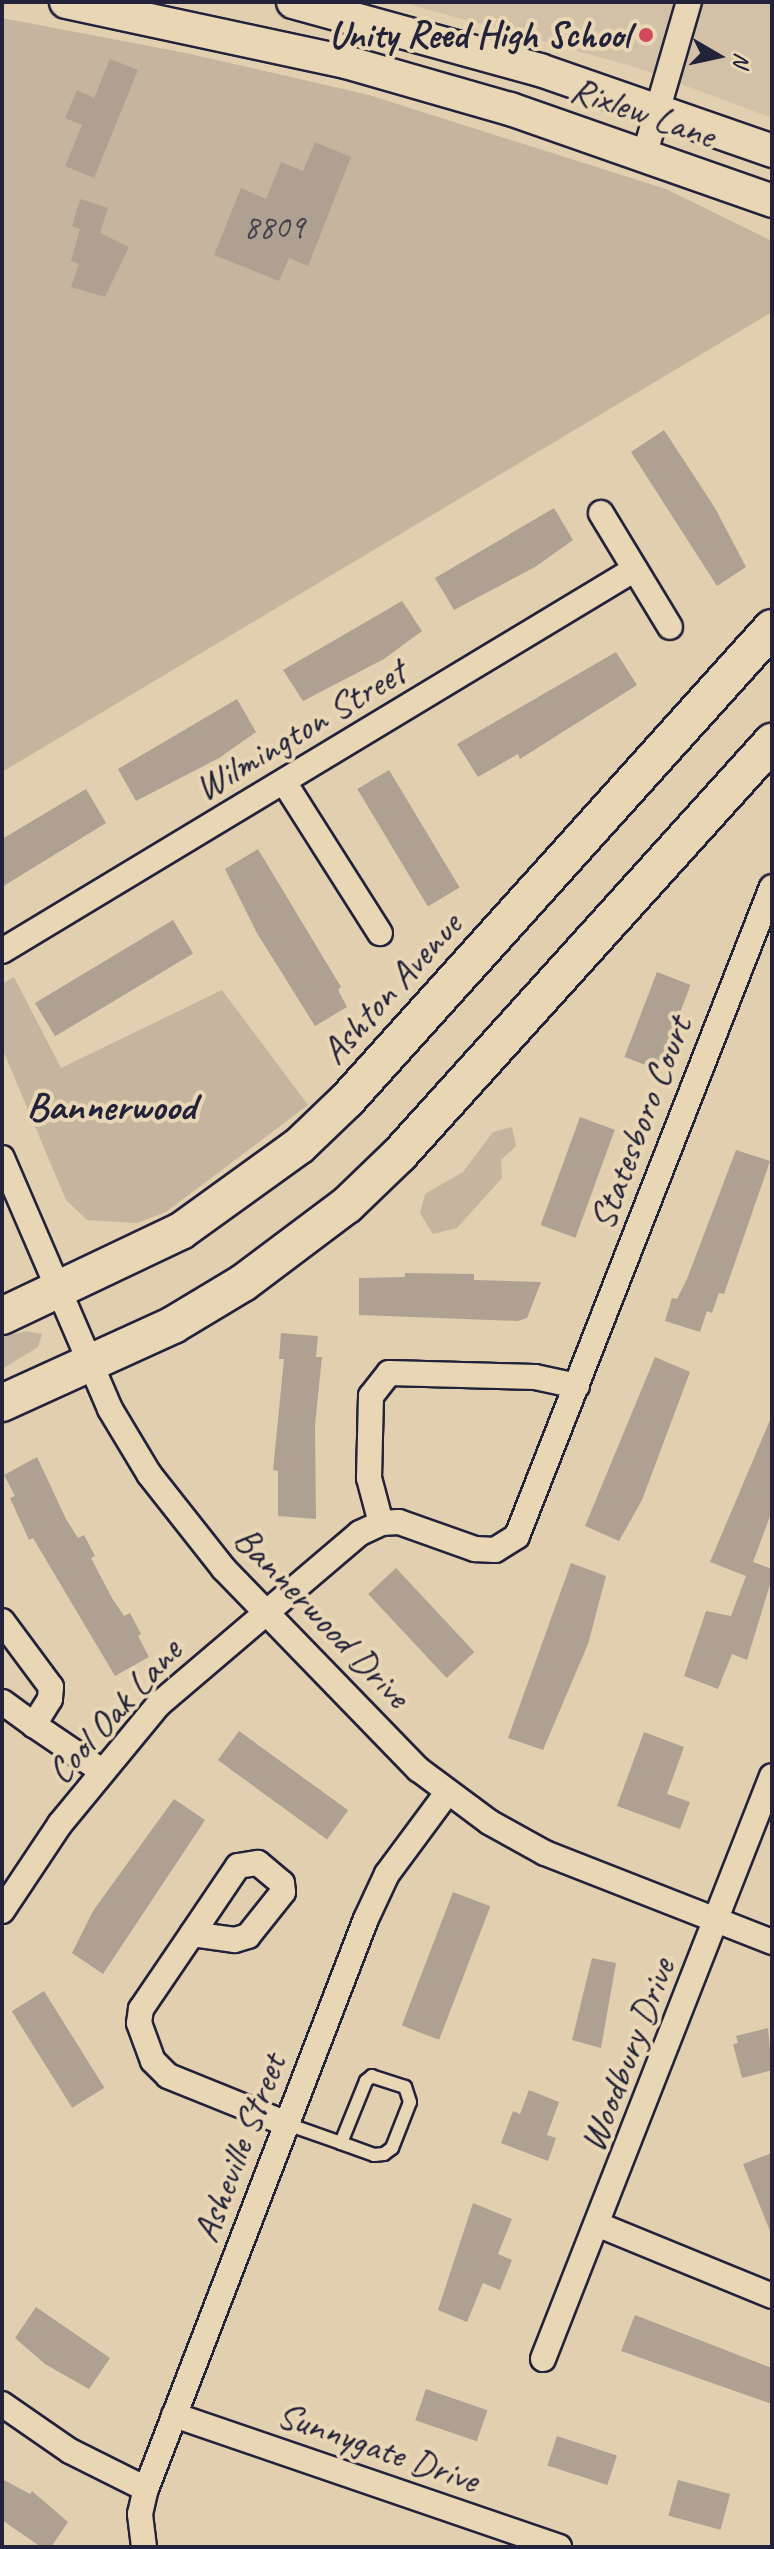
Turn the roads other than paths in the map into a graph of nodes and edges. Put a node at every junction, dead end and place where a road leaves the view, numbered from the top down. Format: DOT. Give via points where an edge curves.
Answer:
graph roads {
  1 [pos="66,2"];
  2 [pos="293,2"];
  3 [pos="689,2"];
  4 [pos="658,109"];
  5 [pos="772,151"];
  6 [pos="645,153"];
  7 [pos="772,201"];
  8 [pos="601,513"];
  9 [pos="635,569"];
  10 [pos="670,627"];
  11 [pos="772,628"];
  12 [pos="772,742"];
  13 [pos="284,782"];
  14 [pos="772,887"];
  15 [pos="380,933"];
  16 [pos="2,951"];
  17 [pos="2,1158"];
  18 [pos="59,1291"];
  19 [pos="2,1316"];
  20 [pos="91,1365"];
  21 [pos="577,1386"];
  22 [pos="2,1403"];
  23 [pos="381,1523"];
  24 [pos="265,1612"];
  25 [pos="2,1621"];
  26 [pos="2,1702"];
  27 [pos="34,1725"];
  28 [pos="102,1771"];
  29 [pos="772,1776"];
  30 [pos="447,1793"];
  31 [pos="2,1911"];
  32 [pos="717,1921"];
  33 [pos="192,1934"];
  34 [pos="772,1942"];
  35 [pos="287,2124"];
  36 [pos="341,2143"];
  37 [pos="599,2225"];
  38 [pos="772,2296"];
  39 [pos="543,2359"];
  40 [pos="2,2404"];
  41 [pos="174,2415"];
  42 [pos="146,2489"];
  43 [pos="491,2536"];
  44 [pos="144,2547"];
  45 [pos="559,2547"];
  1 -- 6 [label="street, Rixlew Lane" via="346,62"];
  2 -- 4 [label="street, Rixlew Lane" via="540,70"];
  3 -- 4 [label="street"];
  4 -- 5 [label="street, Rixlew Lane"];
  4 -- 6 [label="street"];
  6 -- 7 [label="street, Rixlew Lane"];
  8 -- 9 [label="street"];
  9 -- 10 [label="street"];
  9 -- 13 [label="street, Wilmington Street"];
  11 -- 18 [label="main road, Ashton Avenue" via="347,1100 299,1146 181,1231"];
  12 -- 20 [label="main road" via="399,1155 347,1205 243,1283"];
  13 -- 15 [label="street"];
  13 -- 16 [label="street, Wilmington Street"];
  14 -- 21 [label="street, Statesboro Court"];
  17 -- 18 [label="street, Bannerwood Drive"];
  18 -- 19 [label="main road, Ashton Avenue"];
  18 -- 20 [label="street, Bannerwood Drive"];
  20 -- 22 [label="main road"];
  20 -- 24 [label="street, Bannerwood Drive" via="149,1474 194,1534"];
  21 -- 23 [label="street, Statesboro Court" via="517,1536 509,1544 475,1549 399,1522"];
  21 -- 23 [label="street" via="535,1377 389,1373 371,1396 369,1478"];
  23 -- 24 [label="street" via="360,1533"];
  24 -- 28 [label="street, Cool Oak Lane" via="159,1704"];
  24 -- 30 [label="street, Bannerwood Drive"];
  25 -- 27 [label="street" via="51,1687"];
  26 -- 27 [label="street"];
  27 -- 28 [label="street"];
  28 -- 31 [label="street, Cool Oak Lane"];
  29 -- 32 [label="street, Woodbury Drive"];
  30 -- 32 [label="street, Bannerwood Drive" via="545,1853"];
  30 -- 35 [label="street, Asheville Street" via="387,1874"];
  32 -- 34 [label="street, Bannerwood Drive"];
  32 -- 37 [label="street, Woodbury Drive"];
  33 -- 35 [label="street" via="141,2009 140,2035 153,2061 168,2076"];
  35 -- 36 [label="lane"];
  35 -- 41 [label="street, Asheville Street"];
  36 -- 36 [label="lane" via="374,2155 392,2148 410,2102 405,2087 380,2077 366,2081"];
  37 -- 38 [label="street"];
  37 -- 39 [label="street, Woodbury Drive"];
  40 -- 42 [label="street" via="70,2451"];
  41 -- 42 [label="street, Asheville Street"];
  41 -- 43 [label="street, Sunnygate Drive"];
  42 -- 44 [label="street, Asheville Street" via="140,2514"];
  43 -- 45 [label="street, Sunnygate Drive"];
}
